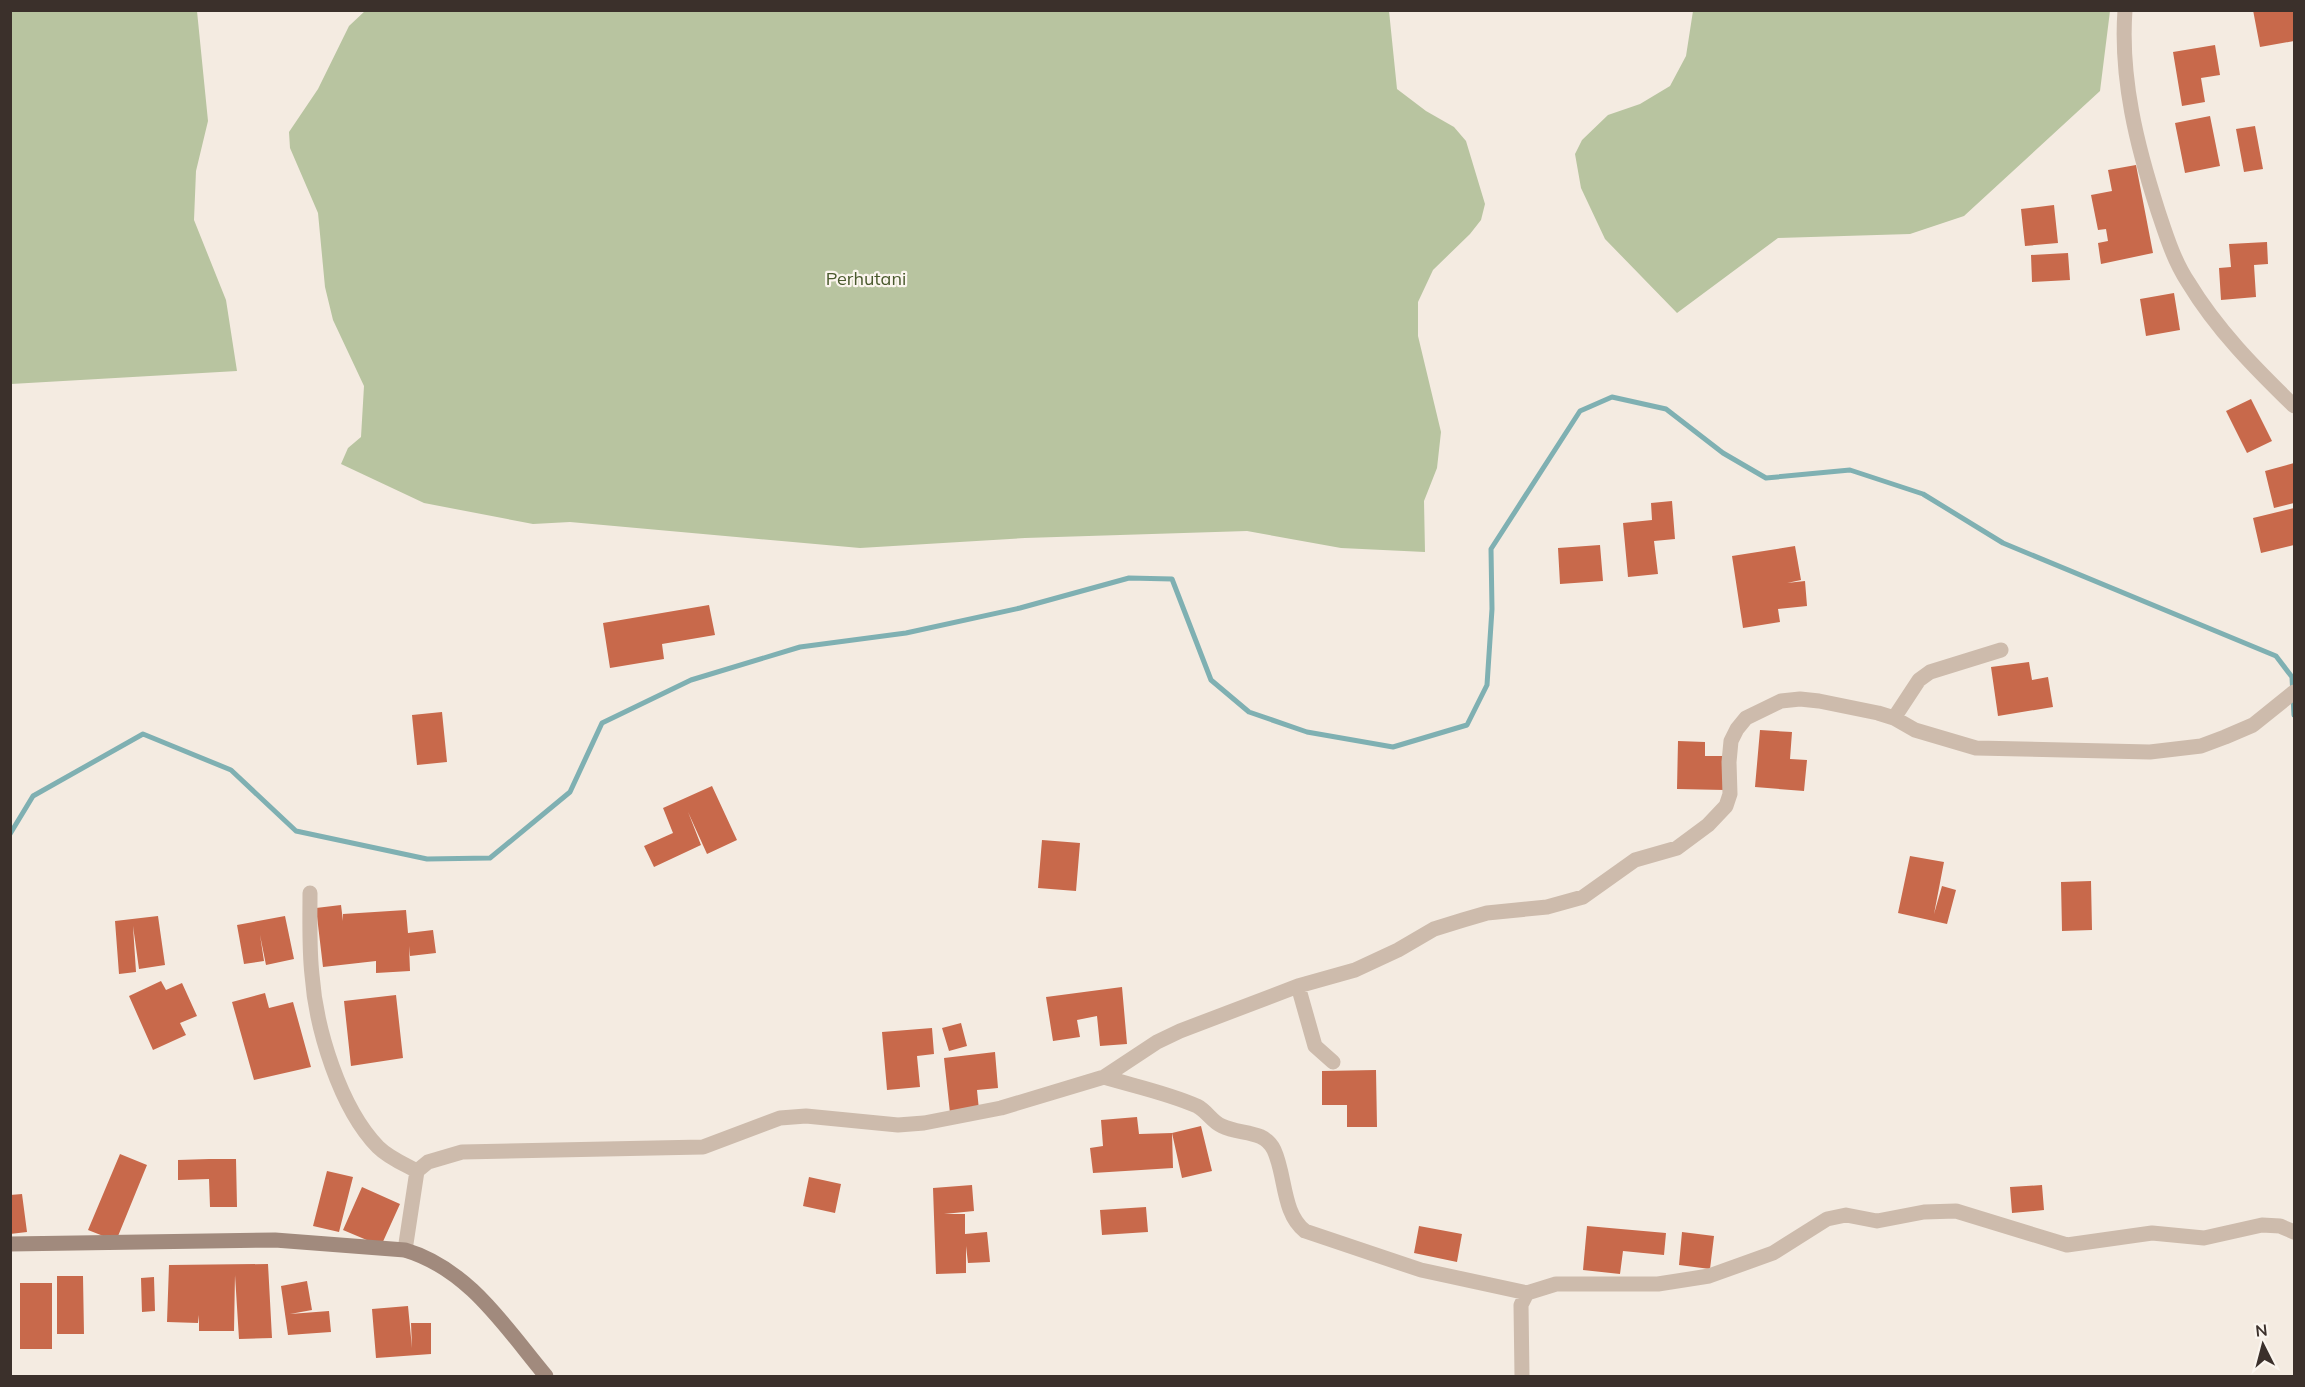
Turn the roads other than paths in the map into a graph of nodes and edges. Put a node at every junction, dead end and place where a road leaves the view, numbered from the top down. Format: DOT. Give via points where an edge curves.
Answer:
graph roads {
  1 [pos="2125,10"];
  2 [pos="2295,406"];
  3 [pos="2001,650"];
  4 [pos="2295,692"];
  5 [pos="1894,718"];
  6 [pos="310,893"];
  7 [pos="1298,986"];
  8 [pos="1333,1062"];
  9 [pos="1104,1077"];
  10 [pos="417,1171"];
  11 [pos="2295,1232"];
  12 [pos="10,1244"];
  13 [pos="405,1250"];
  14 [pos="1527,1293"];
  15 [pos="546,1377"];
  16 [pos="1522,1377"];
  1 -- 2 [label="street" via="2129,104 2143,165 2168,239 2187,281 2218,325 2241,354"];
  3 -- 5 [label="street" via="1930,672 1919,681"];
  4 -- 5 [label="street" via="2253,725 2225,737 2200,746 2150,752 1976,748 1915,730"];
  5 -- 7 [label="street" via="1800,699 1762,708 1746,718 1731,741 1730,794 1726,806 1677,848 1635,860 1583,897 1547,907 1487,913 1434,929 1355,970"];
  6 -- 10 [label="street" via="312,976 320,1020 343,1092 358,1122 379,1148"];
  7 -- 8 [label="street" via="1315,1046"];
  7 -- 9 [label="street" via="1180,1031"];
  9 -- 10 [label="street" via="1001,1108 924,1123 780,1118 703,1147 462,1152 428,1162"];
  9 -- 14 [label="street" via="1185,1102 1206,1112 1220,1126 1268,1140 1292,1215 1305,1231 1420,1270"];
  10 -- 13 [label="street"];
  11 -- 14 [label="street" via="2262,1225 2204,1238 2152,1233 2067,1245 1956,1211 1924,1212 1877,1221 1846,1215 1827,1219 1773,1253 1709,1276 1636,1285 1556,1284"];
  12 -- 13 [label="street" via="275,1240"];
  13 -- 15 [label="street" via="424,1255 458,1275"];
  14 -- 16 [label="street" via="1521,1305"];
}
